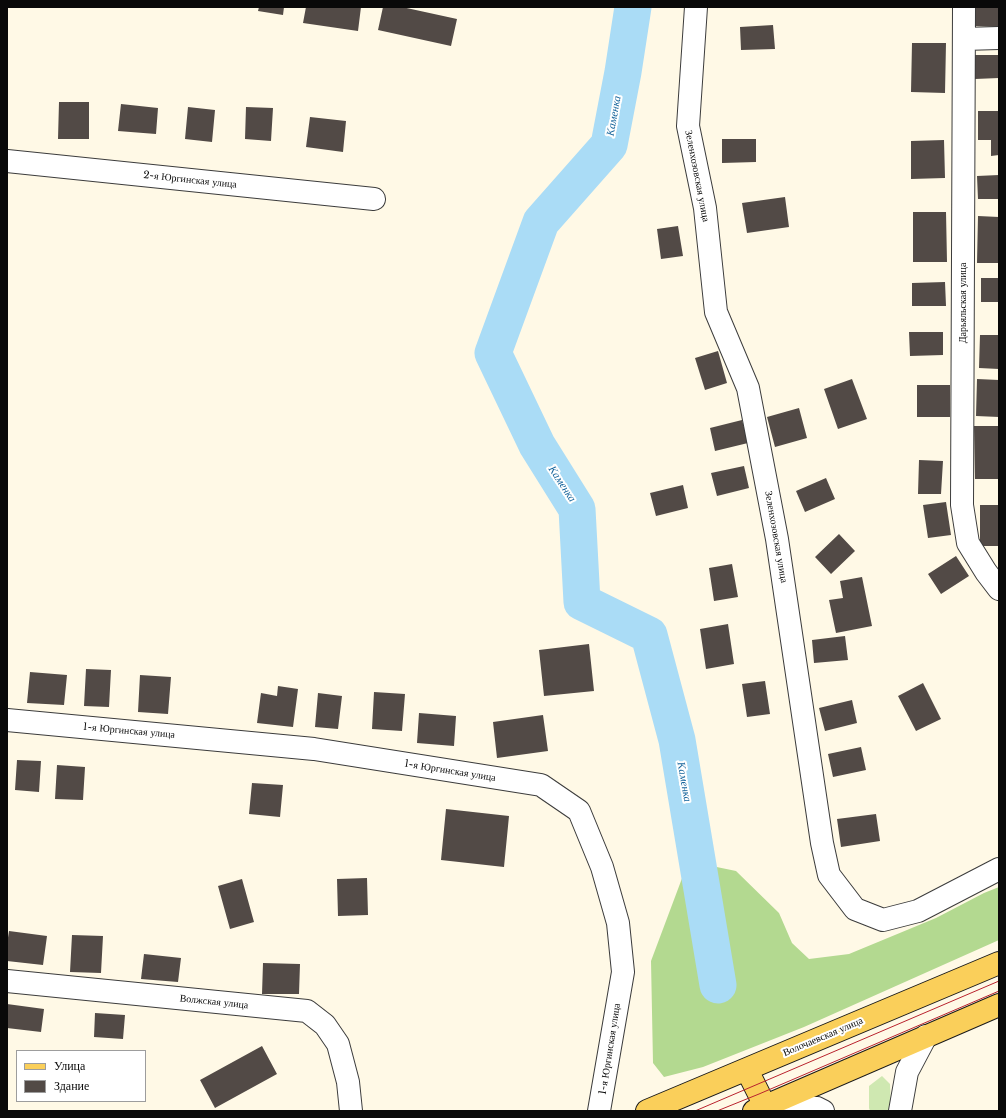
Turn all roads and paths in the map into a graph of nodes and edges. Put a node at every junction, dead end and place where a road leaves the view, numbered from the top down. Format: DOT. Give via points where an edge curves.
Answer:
graph roads {
  1 [pos="696,7"];
  2 [pos="964,7"];
  3 [pos="999,38"];
  4 [pos="964,39"];
  5 [pos="7,161"];
  6 [pos="374,199"];
  7 [pos="999,589"];
  8 [pos="7,720"];
  9 [pos="999,869"];
  10 [pos="999,963"];
  11 [pos="7,981"];
  12 [pos="999,1005"];
  13 [pos="926,1036"];
  14 [pos="747,1070"];
  15 [pos="759,1109"];
  16 [pos="351,1111"];
  17 [pos="599,1111"];
  18 [pos="647,1111"];
  19 [pos="823,1111"];
  20 [pos="900,1111"];
  1 -- 9 [label="street, Зеленхозовская улица" via="688,126 705,208 716,312 748,388 777,539 829,876 855,909 883,920 918,911"];
  2 -- 4 [label="street, Дарьяльская улица"];
  3 -- 4 [label="street"];
  4 -- 7 [label="street, Дарьяльская улица" via="962,505 968,543"];
  5 -- 6 [label="street, 2-я Юргинская улица"];
  8 -- 17 [label="street, 1-я Юргинская улица" via="314,749 541,785 579,811 602,867 618,923 623,972"];
  10 -- 14 [label="main road, Волочаевская улица"];
  11 -- 16 [label="street, Волжская улица" via="307,1011 325,1025 338,1044 348,1082"];
  12 -- 13 [label="main road"];
  13 -- 15 [label="main road"];
  13 -- 20 [label="street" via="907,1072"];
  14 -- 15 [label="main road"];
  14 -- 18 [label="main road, Волочаевская улица"];
  15 -- 19 [label="street" via="817,1108"];
}
